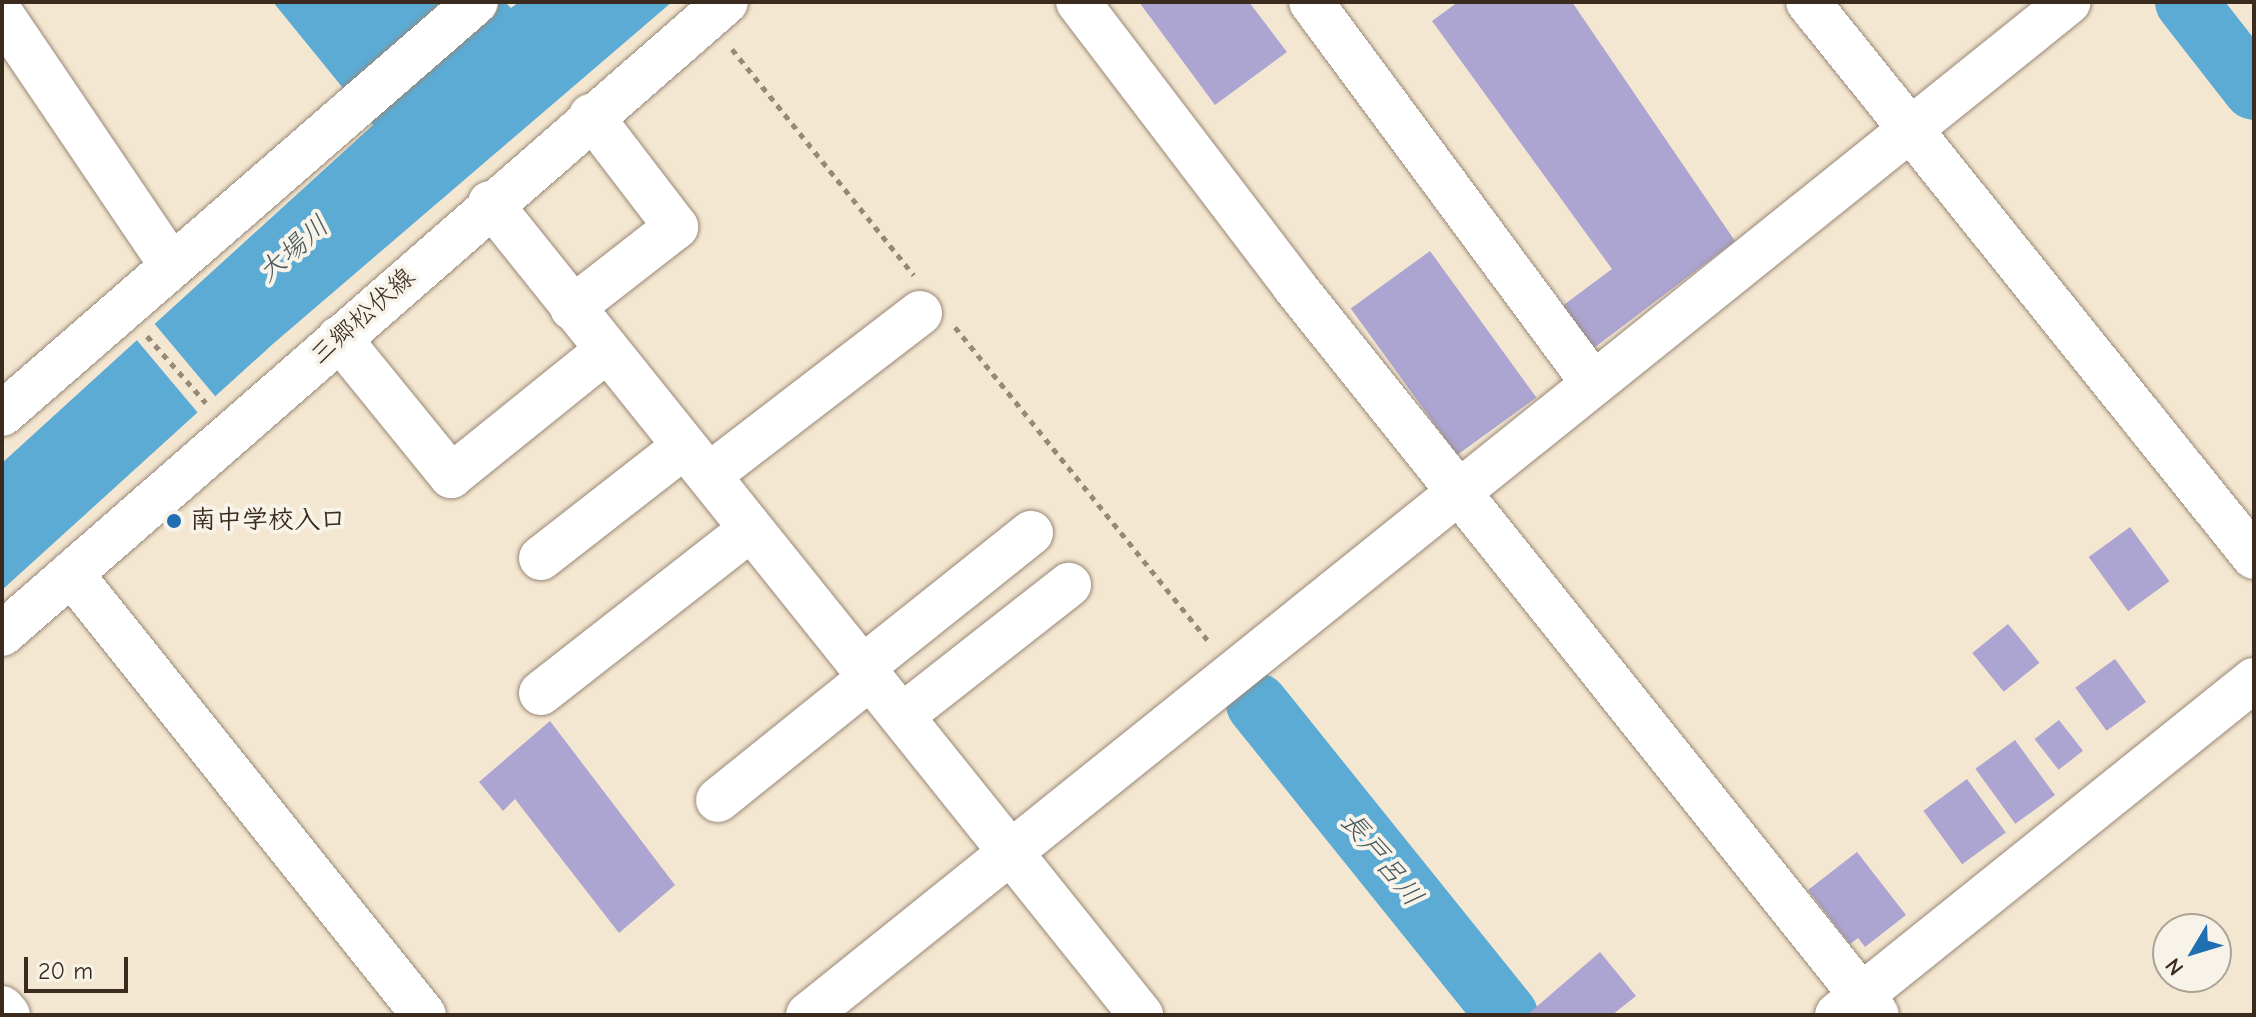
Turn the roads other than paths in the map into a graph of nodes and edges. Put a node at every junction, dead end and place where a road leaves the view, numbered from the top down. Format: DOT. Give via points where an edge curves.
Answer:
graph roads {
  1 [pos="476,2"];
  2 [pos="726,2"];
  3 [pos="1078,2"];
  4 [pos="1311,2"];
  5 [pos="1808,2"];
  6 [pos="2069,2"];
  7 [pos="2,15"];
  8 [pos="591,116"];
  9 [pos="1911,130"];
  10 [pos="490,203"];
  11 [pos="171,265"];
  12 [pos="928,303"];
  13 [pos="572,308"];
  14 [pos="339,338"];
  15 [pos="607,350"];
  16 [pos="1593,383"];
  17 [pos="2,414"];
  18 [pos="697,460"];
  19 [pos="1458,492"];
  20 [pos="751,529"];
  21 [pos="1031,533"];
  22 [pos="2254,557"];
  23 [pos="541,558"];
  24 [pos="73,576"];
  25 [pos="1069,585"];
  26 [pos="2,634"];
  27 [pos="867,672"];
  28 [pos="2254,680"];
  29 [pos="541,693"];
  30 [pos="903,715"];
  31 [pos="718,800"];
  32 [pos="1011,852"];
  33 [pos="2,1008"];
  34 [pos="1859,1008"];
  35 [pos="8,1015"];
  36 [pos="424,1015"];
  37 [pos="808,1015"];
  38 [pos="1141,1015"];
  1 -- 11 [label="street"];
  2 -- 8 [label="street, 三郷松伏線"];
  3 -- 19 [label="street"];
  4 -- 16 [label="street"];
  5 -- 9 [label="street"];
  6 -- 9 [label="street"];
  7 -- 11 [label="street"];
  8 -- 10 [label="street, 三郷松伏線"];
  8 -- 13 [label="street" via="676,227"];
  9 -- 16 [label="street"];
  9 -- 22 [label="street"];
  10 -- 13 [label="street"];
  10 -- 14 [label="street, 三郷松伏線"];
  11 -- 17 [label="street"];
  12 -- 18 [label="street"];
  13 -- 15 [label="street"];
  14 -- 15 [label="street" via="451,476"];
  14 -- 24 [label="street, 三郷松伏線"];
  15 -- 18 [label="street"];
  16 -- 19 [label="street"];
  18 -- 20 [label="street"];
  18 -- 23 [label="street"];
  19 -- 32 [label="street"];
  19 -- 34 [label="street"];
  20 -- 27 [label="street"];
  20 -- 29 [label="street"];
  21 -- 27 [label="street"];
  24 -- 26 [label="street, 三郷松伏線"];
  24 -- 36 [label="street"];
  25 -- 30 [label="street"];
  27 -- 30 [label="street"];
  27 -- 31 [label="street"];
  28 -- 34 [label="street"];
  30 -- 32 [label="street"];
  32 -- 37 [label="street"];
  32 -- 38 [label="street"];
  33 -- 35 [label="street"];
}
